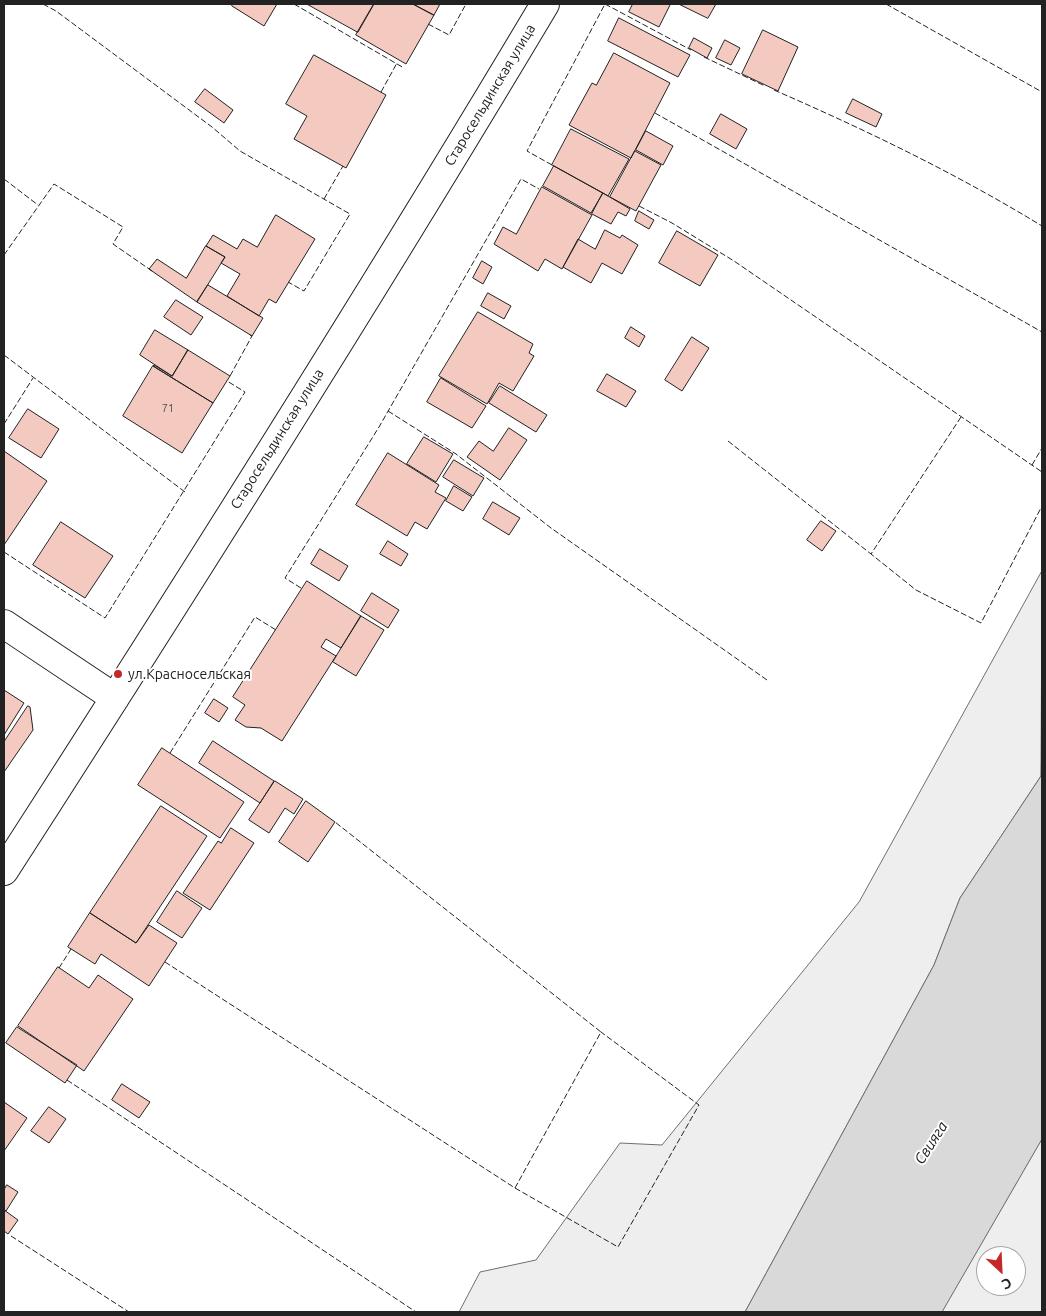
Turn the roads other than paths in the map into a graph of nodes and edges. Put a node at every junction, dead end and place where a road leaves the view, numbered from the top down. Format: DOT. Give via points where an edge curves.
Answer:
graph roads {
  1 [pos="545,4"];
  2 [pos="4,624"];
  3 [pos="115,698"];
  4 [pos="4,871"];
  1 -- 3 [label="street, Старосельдинская улица"];
  2 -- 3 [label="street"];
  3 -- 4 [label="street, Старосельдинская улица"];
}
